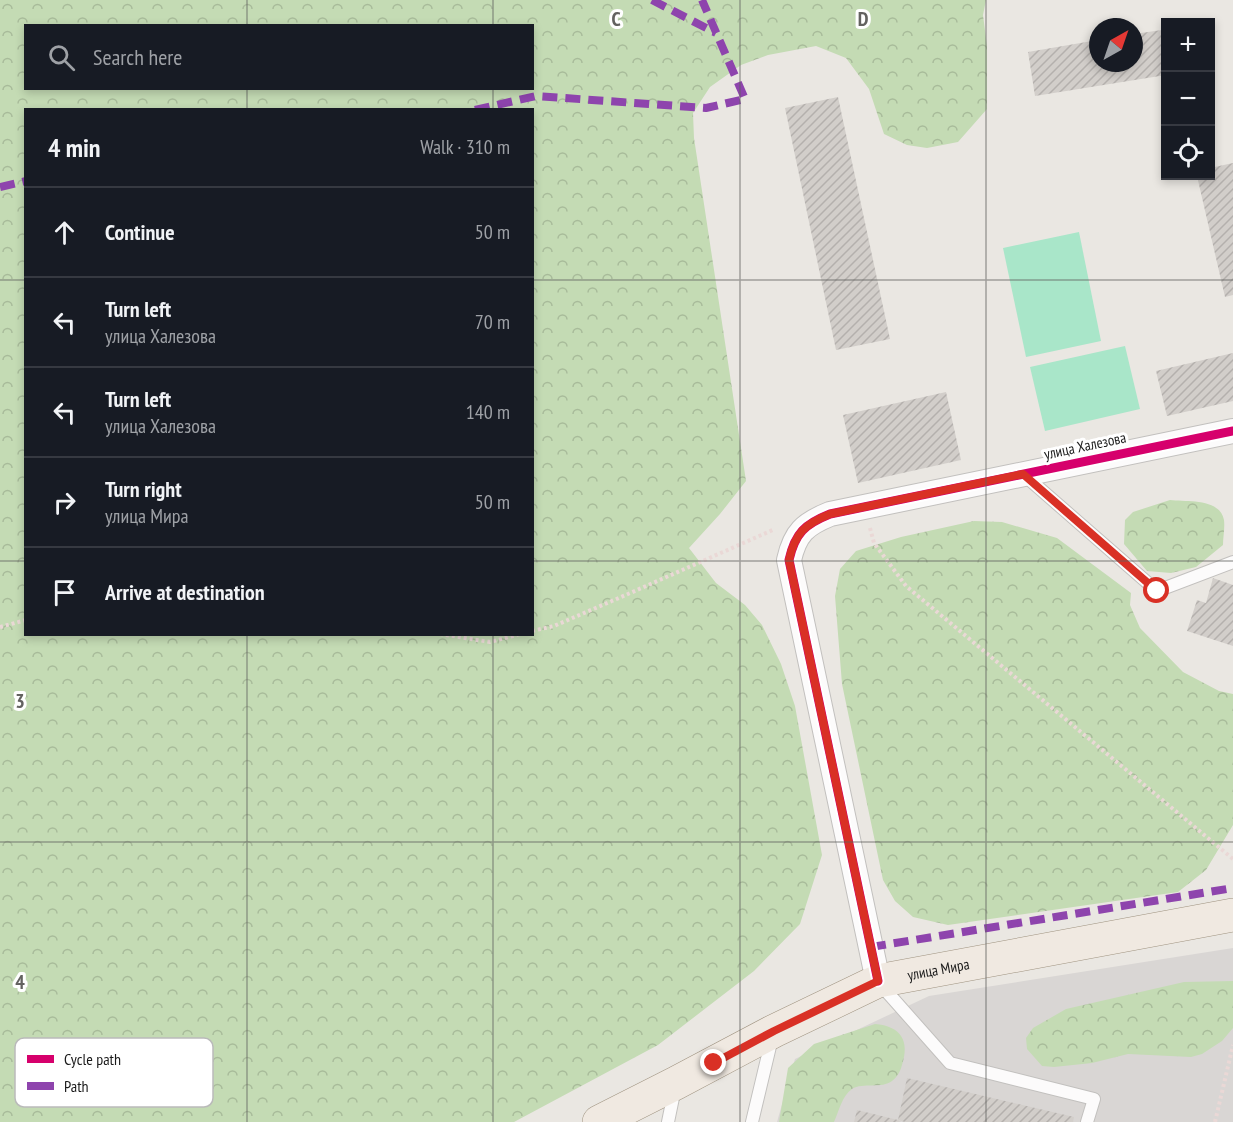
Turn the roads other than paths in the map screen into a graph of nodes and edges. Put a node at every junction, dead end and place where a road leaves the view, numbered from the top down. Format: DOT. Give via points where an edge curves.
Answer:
graph roads {
  1 [pos="1233,431"];
  2 [pos="1023,474"];
  3 [pos="1233,562"];
  4 [pos="1233,915"];
  5 [pos="878,981"];
  6 [pos="774,1031"];
  7 [pos="676,1083"];
  8 [pos="599,1122"];
  9 [pos="668,1122"];
  10 [pos="752,1122"];
  11 [pos="1087,1122"];
  1 -- 2 [label="street, улица Халезова"];
  2 -- 3 [label="lane" via="1157,591"];
  2 -- 5 [label="street, улица Халезова" via="830,514 807,526 795,540 789,560"];
  4 -- 5 [label="main road, улица Мира"];
  5 -- 6 [label="main road, улица Мира"];
  5 -- 11 [label="lane" via="950,1062 1094,1099"];
  6 -- 7 [label="main road, улица Мира"];
  6 -- 10 [label="lane"];
  7 -- 8 [label="main road, улица Мира"];
  7 -- 9 [label="lane"];
}
